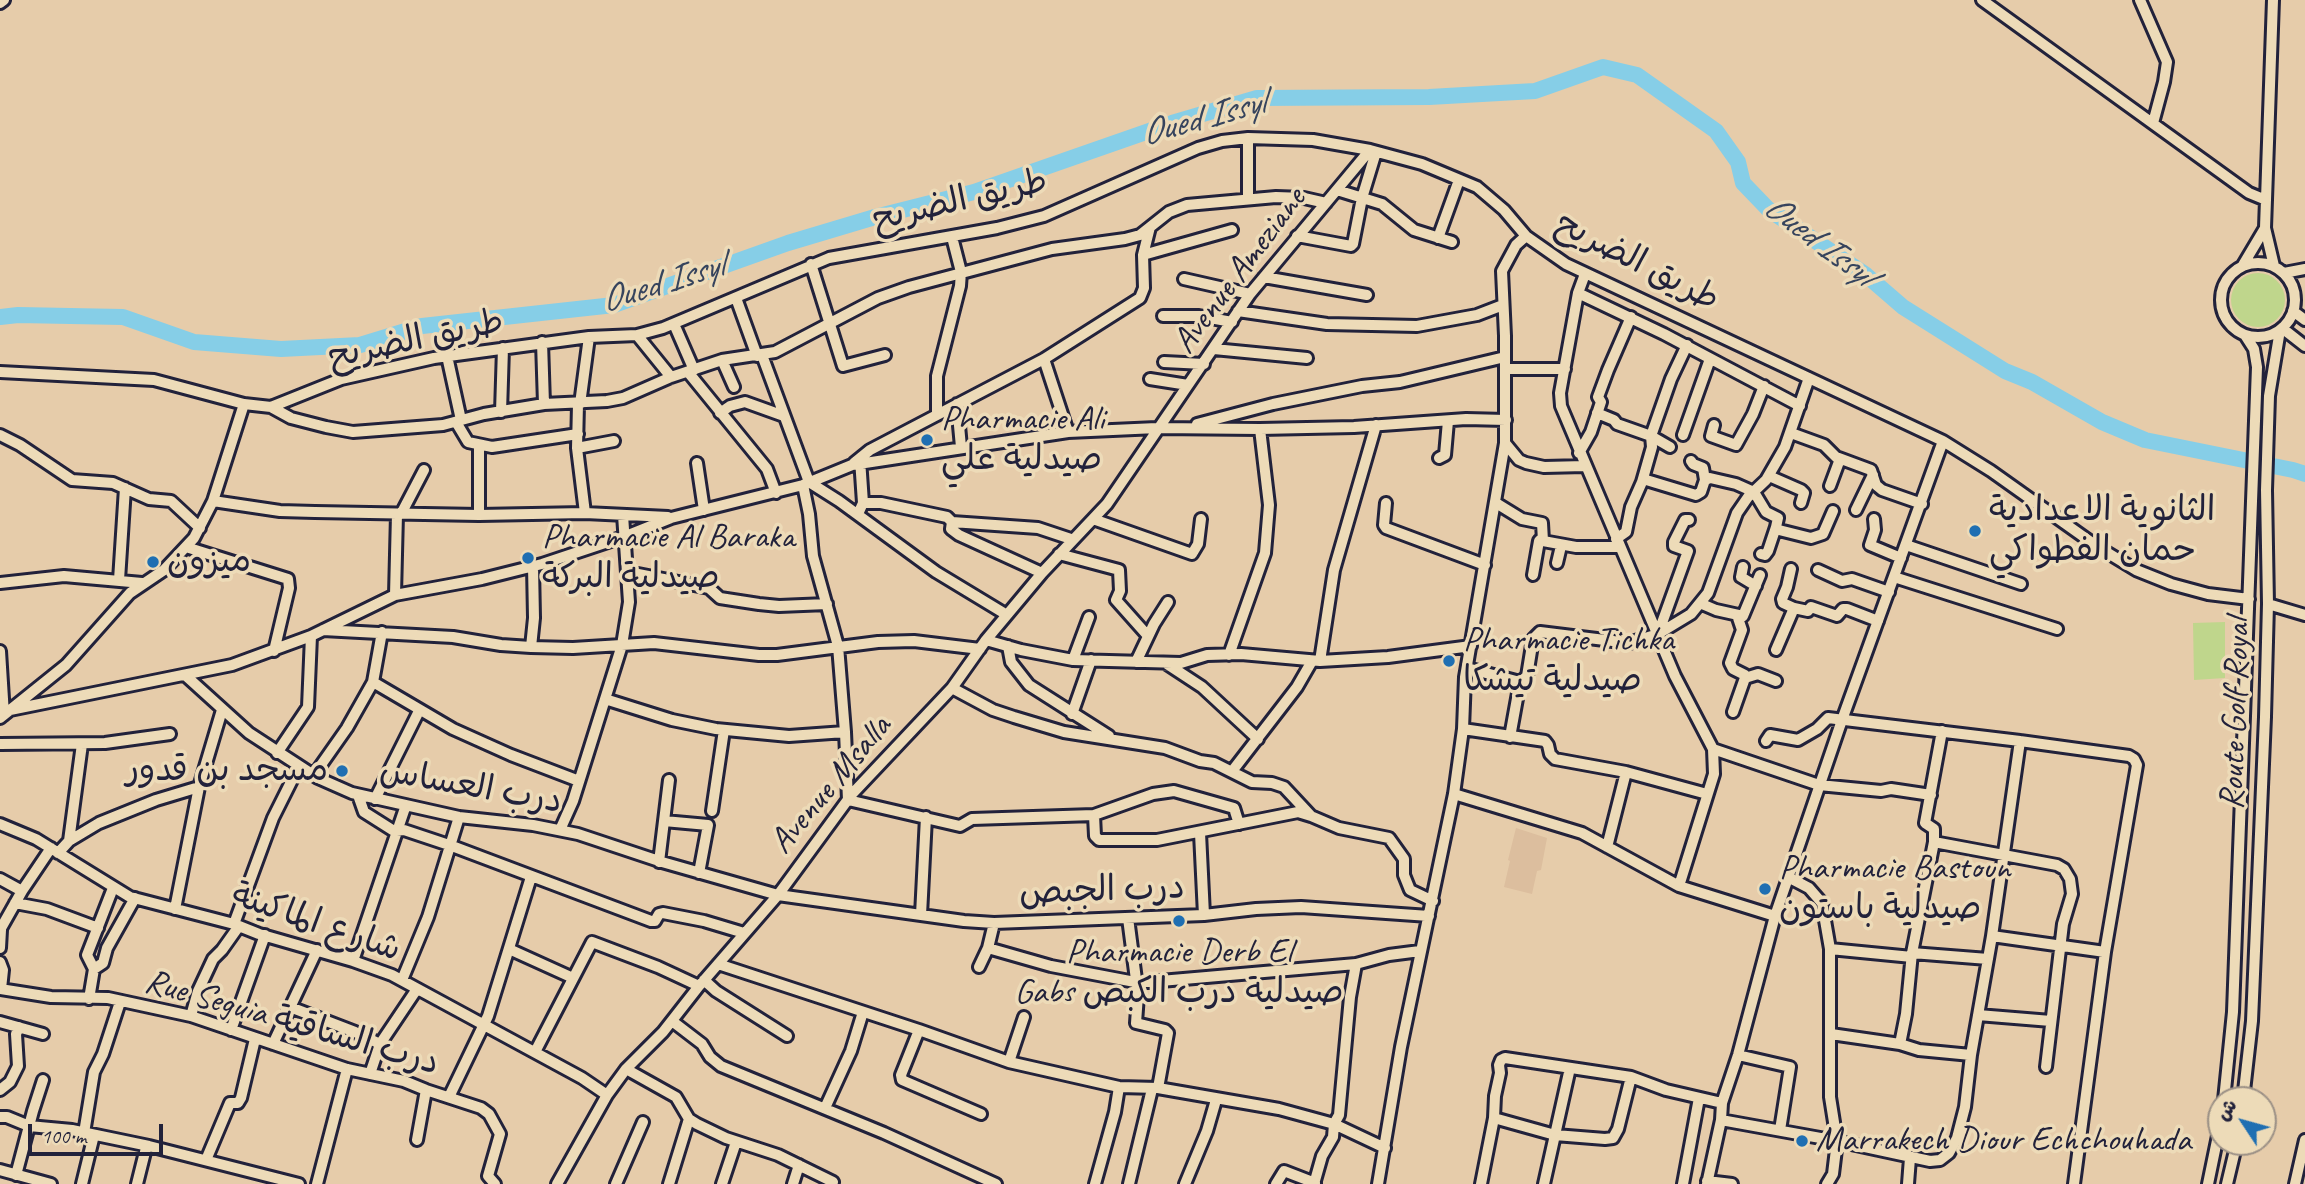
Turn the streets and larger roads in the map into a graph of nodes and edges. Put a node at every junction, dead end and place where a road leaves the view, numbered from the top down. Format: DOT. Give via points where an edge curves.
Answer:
graph roads {
  1 [pos="1982,0"];
  2 [pos="2140,0"];
  3 [pos="2273,0"];
  4 [pos="2152,123"];
  5 [pos="1248,138"];
  6 [pos="1373,151"];
  7 [pos="1459,180"];
  8 [pos="1337,190"];
  9 [pos="1362,198"];
  10 [pos="1248,199"];
  11 [pos="2266,200"];
  12 [pos="1326,203"];
  13 [pos="1150,227"];
  14 [pos="2265,228"];
  15 [pos="1232,230"];
  16 [pos="1297,236"];
  17 [pos="1526,236"];
  18 [pos="952,237"];
  19 [pos="1438,238"];
  20 [pos="1452,242"];
  21 [pos="1143,255"];
  22 [pos="811,264"];
  23 [pos="2243,266"];
  24 [pos="2279,269"];
  25 [pos="2305,270"];
  26 [pos="961,272"];
  27 [pos="1585,274"];
  28 [pos="1264,277"];
  29 [pos="1184,279"];
  30 [pos="1578,293"];
  31 [pos="1251,294"];
  32 [pos="1367,295"];
  33 [pos="736,298"];
  34 [pos="1503,304"];
  35 [pos="2298,304"];
  36 [pos="1238,311"];
  37 [pos="1163,316"];
  38 [pos="1631,317"];
  39 [pos="2305,320"];
  40 [pos="1232,321"];
  41 [pos="674,324"];
  42 [pos="830,324"];
  43 [pos="2281,329"];
  44 [pos="637,335"];
  45 [pos="2245,335"];
  46 [pos="589,337"];
  47 [pos="542,342"];
  48 [pos="1687,345"];
  49 [pos="2305,346"];
  50 [pos="503,348"];
  51 [pos="1214,349"];
  52 [pos="885,355"];
  53 [pos="447,356"];
  54 [pos="759,356"];
  55 [pos="1505,357"];
  56 [pos="1307,358"];
  57 [pos="1044,359"];
  58 [pos="1710,359"];
  59 [pos="722,360"];
  60 [pos="1164,362"];
  61 [pos="1204,364"];
  62 [pos="1505,369"];
  63 [pos="1565,369"];
  64 [pos="691,371"];
  65 [pos="0,372"];
  66 [pos="671,377"];
  67 [pos="1809,378"];
  68 [pos="1150,379"];
  69 [pos="1188,385"];
  70 [pos="1763,386"];
  71 [pos="734,387"];
  72 [pos="244,404"];
  73 [pos="544,404"];
  74 [pos="579,404"];
  75 [pos="957,404"];
  76 [pos="1800,406"];
  77 [pos="271,407"];
  78 [pos="501,412"];
  79 [pos="1597,413"];
  80 [pos="720,414"];
  81 [pos="937,415"];
  82 [pos="784,416"];
  83 [pos="1506,419"];
  84 [pos="459,421"];
  85 [pos="1448,421"];
  86 [pos="1376,425"];
  87 [pos="1714,425"];
  88 [pos="1187,427"];
  89 [pos="1157,428"];
  90 [pos="1259,429"];
  91 [pos="1068,432"];
  92 [pos="1791,433"];
  93 [pos="0,435"];
  94 [pos="578,435"];
  95 [pos="1683,435"];
  96 [pos="1651,436"];
  97 [pos="614,440"];
  98 [pos="1944,442"];
  99 [pos="1505,443"];
  100 [pos="479,446"];
  101 [pos="961,447"];
  102 [pos="1670,447"];
  103 [pos="577,449"];
  104 [pos="1579,453"];
  105 [pos="1439,458"];
  106 [pos="1840,458"];
  107 [pos="1691,461"];
  108 [pos="857,462"];
  109 [pos="697,463"];
  110 [pos="1585,466"];
  111 [pos="424,470"];
  112 [pos="1873,475"];
  113 [pos="1769,476"];
  114 [pos="1643,479"];
  115 [pos="1705,480"];
  116 [pos="806,484"];
  117 [pos="1830,486"];
  118 [pos="125,488"];
  119 [pos="1754,492"];
  120 [pos="776,493"];
  121 [pos="213,500"];
  122 [pos="863,503"];
  123 [pos="1386,503"];
  124 [pos="1496,503"];
  125 [pos="1801,503"];
  126 [pos="1922,504"];
  127 [pos="704,510"];
  128 [pos="1856,510"];
  129 [pos="1833,511"];
  130 [pos="585,513"];
  131 [pos="399,514"];
  132 [pos="858,514"];
  133 [pos="480,515"];
  134 [pos="623,515"];
  135 [pos="671,517"];
  136 [pos="1093,519"];
  137 [pos="1201,519"];
  138 [pos="1874,519"];
  139 [pos="1689,520"];
  140 [pos="952,522"];
  141 [pos="1776,527"];
  142 [pos="200,528"];
  143 [pos="626,536"];
  144 [pos="1542,538"];
  145 [pos="1072,539"];
  146 [pos="1617,543"];
  147 [pos="1906,545"];
  148 [pos="1561,546"];
  149 [pos="186,547"];
  150 [pos="1059,554"];
  151 [pos="1760,554"];
  152 [pos="1902,558"];
  153 [pos="1557,563"];
  154 [pos="1485,565"];
  155 [pos="533,566"];
  156 [pos="1742,567"];
  157 [pos="1791,569"];
  158 [pos="1818,570"];
  159 [pos="628,572"];
  160 [pos="1042,573"];
  161 [pos="1533,575"];
  162 [pos="1894,578"];
  163 [pos="119,580"];
  164 [pos="0,583"];
  165 [pos="142,583"];
  166 [pos="2021,584"];
  167 [pos="1889,592"];
  168 [pos="395,595"];
  169 [pos="2249,599"];
  170 [pos="1168,602"];
  171 [pos="827,604"];
  172 [pos="1702,604"];
  173 [pos="2268,604"];
  174 [pos="1794,608"];
  175 [pos="1007,615"];
  176 [pos="1737,615"];
  177 [pos="2305,615"];
  178 [pos="1089,617"];
  179 [pos="1878,621"];
  180 [pos="2057,629"];
  181 [pos="323,630"];
  182 [pos="382,632"];
  183 [pos="1658,634"];
  184 [pos="311,636"];
  185 [pos="1147,636"];
  186 [pos="983,644"];
  187 [pos="622,645"];
  188 [pos="838,646"];
  189 [pos="1008,646"];
  190 [pos="1471,646"];
  191 [pos="531,647"];
  192 [pos="1776,650"];
  193 [pos="0,651"];
  194 [pos="274,651"];
  195 [pos="1229,655"];
  196 [pos="1073,660"];
  197 [pos="1091,660"];
  198 [pos="1316,661"];
  199 [pos="1136,662"];
  200 [pos="1165,662"];
  201 [pos="1467,668"];
  202 [pos="185,675"];
  203 [pos="1745,678"];
  204 [pos="1776,681"];
  205 [pos="373,682"];
  206 [pos="1520,682"];
  207 [pos="952,688"];
  208 [pos="605,699"];
  209 [pos="222,710"];
  210 [pos="419,711"];
  211 [pos="1733,712"];
  212 [pos="1072,713"];
  213 [pos="4,714"];
  214 [pos="1842,720"];
  215 [pos="1462,729"];
  216 [pos="724,730"];
  217 [pos="1942,731"];
  218 [pos="845,732"];
  219 [pos="170,734"];
  220 [pos="1510,737"];
  221 [pos="1258,739"];
  222 [pos="1115,740"];
  223 [pos="1766,741"];
  224 [pos="2020,741"];
  225 [pos="0,744"];
  226 [pos="82,744"];
  227 [pos="1713,749"];
  228 [pos="278,753"];
  229 [pos="299,766"];
  230 [pos="1233,771"];
  231 [pos="1626,772"];
  232 [pos="314,775"];
  233 [pos="669,780"];
  234 [pos="579,782"];
  235 [pos="1819,785"];
  236 [pos="199,787"];
  237 [pos="1454,794"];
  238 [pos="1707,794"];
  239 [pos="358,795"];
  240 [pos="1931,795"];
  241 [pos="375,799"];
  242 [pos="848,800"];
  243 [pos="406,805"];
  244 [pos="712,811"];
  245 [pos="1094,815"];
  246 [pos="1311,816"];
  247 [pos="459,817"];
  248 [pos="926,817"];
  249 [pos="664,821"];
  250 [pos="0,824"];
  251 [pos="1239,824"];
  252 [pos="560,830"];
  253 [pos="399,831"];
  254 [pos="1200,833"];
  255 [pos="69,841"];
  256 [pos="1934,842"];
  257 [pos="452,846"];
  258 [pos="1607,847"];
  259 [pos="55,851"];
  260 [pos="2003,856"];
  261 [pos="659,862"];
  262 [pos="699,873"];
  263 [pos="531,877"];
  264 [pos="1788,877"];
  265 [pos="0,879"];
  266 [pos="1679,886"];
  267 [pos="113,888"];
  268 [pos="22,891"];
  269 [pos="778,895"];
  270 [pos="135,898"];
  271 [pos="1433,901"];
  272 [pos="15,903"];
  273 [pos="175,909"];
  274 [pos="921,915"];
  275 [pos="1204,915"];
  276 [pos="1429,916"];
  277 [pos="1775,916"];
  278 [pos="1128,918"];
  279 [pos="994,923"];
  280 [pos="236,925"];
  281 [pos="98,928"];
  282 [pos="1,930"];
  283 [pos="744,933"];
  284 [pos="265,935"];
  285 [pos="1992,936"];
  286 [pos="2061,945"];
  287 [pos="0,948"];
  288 [pos="988,948"];
  289 [pos="509,949"];
  290 [pos="1830,949"];
  291 [pos="317,950"];
  292 [pos="1420,951"];
  293 [pos="2105,952"];
  294 [pos="1912,955"];
  295 [pos="1988,959"];
  296 [pos="0,961"];
  297 [pos="353,961"];
  298 [pos="718,964"];
  299 [pos="1356,964"];
  300 [pos="979,967"];
  301 [pos="94,969"];
  302 [pos="573,978"];
  303 [pos="402,980"];
  304 [pos="1135,982"];
  305 [pos="701,984"];
  306 [pos="0,989"];
  307 [pos="417,989"];
  308 [pos="89,999"];
  309 [pos="120,1003"];
  310 [pos="290,1007"];
  311 [pos="863,1012"];
  312 [pos="1978,1015"];
  313 [pos="191,1016"];
  314 [pos="1024,1017"];
  315 [pos="672,1021"];
  316 [pos="2051,1021"];
  317 [pos="0,1023"];
  318 [pos="484,1026"];
  319 [pos="19,1027"];
  320 [pos="231,1030"];
  321 [pos="919,1030"];
  322 [pos="43,1034"];
  323 [pos="1830,1034"];
  324 [pos="787,1036"];
  325 [pos="255,1039"];
  326 [pos="273,1044"];
  327 [pos="1900,1044"];
  328 [pos="380,1045"];
  329 [pos="534,1052"];
  330 [pos="1738,1055"];
  331 [pos="1971,1055"];
  332 [pos="1009,1062"];
  333 [pos="2046,1067"];
  334 [pos="1570,1068"];
  335 [pos="348,1069"];
  336 [pos="626,1069"];
  337 [pos="370,1074"];
  338 [pos="1631,1077"];
  339 [pos="43,1080"];
  340 [pos="2225,1086"];
  341 [pos="2245,1086"];
  342 [pos="1119,1087"];
  343 [pos="1155,1089"];
  344 [pos="0,1090"];
  345 [pos="426,1090"];
  346 [pos="607,1095"];
  347 [pos="449,1097"];
  348 [pos="1699,1098"];
  349 [pos="1216,1100"];
  350 [pos="1722,1103"];
  351 [pos="825,1108"];
  352 [pos="981,1114"];
  353 [pos="0,1116"];
  354 [pos="1494,1118"];
  355 [pos="689,1119"];
  356 [pos="1721,1120"];
  357 [pos="643,1122"];
  358 [pos="1334,1125"];
  359 [pos="29,1126"];
  360 [pos="1780,1130"];
  361 [pos="89,1134"];
  362 [pos="1555,1135"];
  363 [pos="417,1140"];
  364 [pos="2305,1140"];
  365 [pos="1837,1141"];
  366 [pos="736,1142"];
  367 [pos="149,1147"];
  368 [pos="1385,1148"];
  369 [pos="2214,1156"];
  370 [pos="2233,1156"];
  371 [pos="1910,1158"];
  372 [pos="206,1160"];
  373 [pos="799,1165"];
  374 [pos="0,1170"];
  375 [pos="16,1175"];
  376 [pos="2299,1177"];
  377 [pos="833,1182"];
  378 [pos="1707,1182"];
  379 [pos="1315,1183"];
  380 [pos="51,1184"];
  381 [pos="82,1184"];
  382 [pos="137,1184"];
  383 [pos="299,1184"];
  384 [pos="319,1184"];
  385 [pos="495,1184"];
  386 [pos="557,1184"];
  387 [pos="616,1184"];
  388 [pos="669,1184"];
  389 [pos="722,1184"];
  390 [pos="793,1184"];
  391 [pos="996,1184"];
  392 [pos="1095,1184"];
  393 [pos="1129,1184"];
  394 [pos="1185,1184"];
  395 [pos="1276,1184"];
  396 [pos="1378,1184"];
  397 [pos="1481,1184"];
  398 [pos="1544,1184"];
  399 [pos="1683,1184"];
  400 [pos="1732,1184"];
  401 [pos="1827,1184"];
  402 [pos="1908,1184"];
  403 [pos="2074,1184"];
  404 [pos="2208,1184"];
  405 [pos="2227,1184"];
  1 -- 4 [label="street"];
  2 -- 4 [label="street" via="2167,62"];
  3 -- 11 [label="street"];
  4 -- 11 [label="street" via="2249,193"];
  5 -- 6 [label="street, طريق الضريح" via="1313,140"];
  5 -- 10 [label="street"];
  5 -- 18 [label="street, طريق الضريح" via="1198,148 1044,216"];
  6 -- 7 [label="street, طريق الضريح"];
  6 -- 8 [label="street, Avenue Ameziane"];
  6 -- 9 [label="street"];
  7 -- 17 [label="street, طريق الضريح" via="1488,195"];
  7 -- 19 [label="street"];
  8 -- 9 [label="street"];
  8 -- 12 [label="street, Avenue Ameziane"];
  9 -- 16 [label="street" via="1351,246"];
  9 -- 19 [label="street" via="1389,208 1414,230"];
  10 -- 12 [label="street"];
  10 -- 13 [label="street" via="1186,205"];
  11 -- 14 [label="street"];
  12 -- 16 [label="street, Avenue Ameziane"];
  13 -- 21 [label="street"];
  13 -- 26 [label="street" via="1125,239 1052,249"];
  14 -- 23 [label="street"];
  14 -- 24 [label="street"];
  15 -- 21 [label="street"];
  16 -- 28 [label="street, Avenue Ameziane"];
  17 -- 27 [label="street, طريق الضريح"];
  17 -- 34 [label="street" via="1503,265"];
  18 -- 22 [label="street, طريق الضريح"];
  18 -- 26 [label="street"];
  19 -- 20 [label="street"];
  21 -- 57 [label="street" via="1140,298"];
  22 -- 33 [label="street, طريق الضريح"];
  22 -- 42 [label="street"];
  23 -- 24 [label="street" via="2264,263"];
  23 -- 45 [label="street" via="2227,280 2221,301 2228,321"];
  24 -- 25 [label="street"];
  24 -- 35 [label="street" via="2293,287"];
  26 -- 42 [label="street" via="878,298"];
  26 -- 81 [label="street" via="937,376"];
  27 -- 30 [label="street"];
  27 -- 67 [label="street, طريق الضريح"];
  28 -- 31 [label="street, Avenue Ameziane"];
  28 -- 32 [label="street"];
  29 -- 31 [label="street"];
  30 -- 38 [label="street"];
  30 -- 63 [label="street"];
  31 -- 36 [label="street, Avenue Ameziane"];
  33 -- 41 [label="street, طريق الضريح"];
  33 -- 54 [label="street"];
  34 -- 36 [label="street" via="1477,315 1418,326 1327,324"];
  34 -- 55 [label="street"];
  35 -- 39 [label="street"];
  35 -- 43 [label="street"];
  36 -- 40 [label="street, Avenue Ameziane"];
  37 -- 40 [label="street"];
  38 -- 48 [label="street"];
  38 -- 79 [label="street" via="1598,397"];
  40 -- 51 [label="street, Avenue Ameziane"];
  41 -- 44 [label="street, طريق الضريح"];
  41 -- 64 [label="street"];
  42 -- 52 [label="street" via="843,366"];
  42 -- 54 [label="street"];
  43 -- 45 [label="street" via="2263,337"];
  43 -- 49 [label="street"];
  43 -- 173 [label="street, Route Golf Royal" via="2270,381"];
  44 -- 46 [label="street, طريق الضريح"];
  44 -- 66 [label="street"];
  45 -- 169 [label="street, Route Golf Royal" via="2257,359"];
  46 -- 47 [label="street, طريق الضريح"];
  46 -- 74 [label="street"];
  47 -- 50 [label="street, طريق الضريح"];
  47 -- 73 [label="street"];
  48 -- 58 [label="street"];
  48 -- 96 [label="street"];
  50 -- 53 [label="street, طريق الضريح"];
  50 -- 78 [label="street"];
  51 -- 56 [label="street"];
  51 -- 61 [label="street, Avenue Ameziane"];
  53 -- 77 [label="street, طريق الضريح" via="341,379"];
  53 -- 84 [label="street"];
  54 -- 59 [label="street"];
  54 -- 82 [label="street"];
  55 -- 62 [label="street"];
  55 -- 88 [label="street" via="1400,382 1273,404"];
  57 -- 75 [label="street"];
  57 -- 91 [label="street"];
  58 -- 70 [label="street"];
  58 -- 95 [label="street"];
  59 -- 64 [label="street"];
  59 -- 71 [label="street"];
  60 -- 61 [label="street"];
  61 -- 69 [label="street, Avenue Ameziane"];
  62 -- 63 [label="street"];
  62 -- 83 [label="street"];
  63 -- 104 [label="street" via="1561,406"];
  64 -- 66 [label="street"];
  64 -- 80 [label="street"];
  65 -- 72 [label="street, طريق الضريح" via="154,380"];
  66 -- 74 [label="street" via="623,398"];
  67 -- 76 [label="street"];
  67 -- 98 [label="street, طريق الضريح"];
  68 -- 69 [label="street"];
  69 -- 89 [label="street, Avenue Ameziane"];
  70 -- 76 [label="street"];
  70 -- 87 [label="street" via="1736,445 1709,441"];
  72 -- 77 [label="street, طريق الضريح"];
  72 -- 121 [label="street"];
  73 -- 74 [label="street"];
  73 -- 78 [label="street"];
  74 -- 94 [label="street"];
  75 -- 81 [label="street"];
  75 -- 101 [label="street"];
  76 -- 92 [label="street"];
  77 -- 84 [label="street" via="291,418 353,432"];
  78 -- 84 [label="street"];
  79 -- 96 [label="street"];
  79 -- 104 [label="street"];
  80 -- 82 [label="street" via="745,402"];
  80 -- 120 [label="street" via="767,469"];
  81 -- 108 [label="street" via="870,450"];
  82 -- 116 [label="street"];
  83 -- 85 [label="street"];
  83 -- 99 [label="street"];
  84 -- 100 [label="street" via="468,442"];
  85 -- 86 [label="street"];
  85 -- 105 [label="street" via="1445,455"];
  86 -- 90 [label="street"];
  86 -- 198 [label="street" via="1334,570"];
  88 -- 89 [label="street"];
  88 -- 90 [label="street"];
  89 -- 91 [label="street"];
  89 -- 136 [label="street, Avenue Msalla"];
  90 -- 195 [label="street" via="1269,505 1265,553"];
  91 -- 101 [label="street"];
  92 -- 106 [label="street" via="1824,445"];
  92 -- 113 [label="street"];
  93 -- 118 [label="street" via="72,480"];
  94 -- 100 [label="street"];
  94 -- 103 [label="street"];
  96 -- 102 [label="street"];
  96 -- 114 [label="street" via="1653,447"];
  97 -- 103 [label="street"];
  98 -- 126 [label="street"];
  98 -- 169 [label="street, طريق الضريح" via="2136,570 2208,594"];
  99 -- 110 [label="street" via="1526,463"];
  99 -- 124 [label="street"];
  100 -- 133 [label="street"];
  101 -- 108 [label="street"];
  103 -- 130 [label="street"];
  104 -- 110 [label="street"];
  106 -- 112 [label="street" via="1871,470"];
  106 -- 117 [label="street"];
  107 -- 115 [label="street" via="1703,468"];
  108 -- 116 [label="street"];
  108 -- 122 [label="street"];
  109 -- 127 [label="street"];
  110 -- 146 [label="street"];
  111 -- 131 [label="street"];
  112 -- 126 [label="street" via="1878,487"];
  112 -- 128 [label="street"];
  113 -- 119 [label="street"];
  113 -- 125 [label="street" via="1801,490"];
  114 -- 115 [label="street" via="1696,495"];
  114 -- 146 [label="street" via="1626,532"];
  115 -- 119 [label="street"];
  116 -- 120 [label="street"];
  116 -- 132 [label="street"];
  116 -- 171 [label="street" via="813,556"];
  118 -- 142 [label="street" via="149,499 171,501"];
  118 -- 163 [label="street"];
  119 -- 141 [label="street" via="1766,512 1779,518"];
  119 -- 172 [label="street" via="1737,513"];
  120 -- 127 [label="street"];
  121 -- 131 [label="street" via="280,511"];
  121 -- 142 [label="street"];
  122 -- 132 [label="street"];
  122 -- 140 [label="street" via="929,513"];
  123 -- 154 [label="street" via="1386,528"];
  124 -- 144 [label="street" via="1522,519 1542,523"];
  124 -- 154 [label="street"];
  126 -- 147 [label="street"];
  127 -- 135 [label="street"];
  129 -- 141 [label="street" via="1823,534 1813,538"];
  130 -- 133 [label="street"];
  130 -- 134 [label="street"];
  131 -- 133 [label="street"];
  131 -- 168 [label="street"];
  132 -- 175 [label="street" via="936,572"];
  134 -- 135 [label="street"];
  134 -- 143 [label="street"];
  135 -- 143 [label="street"];
  136 -- 137 [label="street" via="1192,554"];
  136 -- 145 [label="street, Avenue Msalla"];
  138 -- 152 [label="street" via="1870,545"];
  139 -- 183 [label="street" via="1674,542 1688,551"];
  140 -- 145 [label="street" via="1038,528"];
  140 -- 160 [label="street" via="951,529 959,535"];
  141 -- 151 [label="street" via="1768,551"];
  142 -- 149 [label="street"];
  143 -- 155 [label="street"];
  143 -- 159 [label="street"];
  144 -- 148 [label="street"];
  144 -- 161 [label="street"];
  145 -- 150 [label="street, Avenue Msalla"];
  146 -- 148 [label="street"];
  146 -- 183 [label="street"];
  147 -- 152 [label="street"];
  147 -- 166 [label="street"];
  148 -- 153 [label="street"];
  149 -- 165 [label="street" via="157,576"];
  149 -- 194 [label="street" via="288,579"];
  150 -- 160 [label="street, Avenue Msalla"];
  150 -- 185 [label="street" via="1119,571 1116,600"];
  152 -- 162 [label="street"];
  154 -- 190 [label="street"];
  155 -- 168 [label="street"];
  155 -- 191 [label="street"];
  156 -- 176 [label="street" via="1741,577 1758,580 1743,616"];
  157 -- 174 [label="street" via="1782,599"];
  158 -- 167 [label="street"];
  159 -- 171 [label="street" via="709,588 720,597 759,604"];
  159 -- 187 [label="street"];
  160 -- 175 [label="street, Avenue Msalla"];
  162 -- 167 [label="street"];
  162 -- 180 [label="street"];
  163 -- 164 [label="street" via="64,576"];
  163 -- 165 [label="street"];
  165 -- 213 [label="street" via="66,665"];
  167 -- 179 [label="street"];
  168 -- 181 [label="street"];
  169 -- 340 [label="street, Route Golf Royal" via="2233,1012"];
  170 -- 185 [label="street"];
  171 -- 188 [label="street"];
  172 -- 176 [label="street"];
  172 -- 183 [label="street"];
  173 -- 177 [label="street"];
  173 -- 341 [label="street, Route Golf Royal" via="2252,1021"];
  174 -- 179 [label="street" via="1808,611 1811,607 1837,617 1847,609"];
  174 -- 192 [label="street"];
  175 -- 186 [label="street, Avenue Msalla"];
  176 -- 203 [label="street" via="1742,630 1730,663"];
  178 -- 196 [label="street"];
  179 -- 214 [label="street"];
  181 -- 182 [label="street"];
  181 -- 184 [label="street"];
  182 -- 191 [label="street"];
  182 -- 205 [label="street"];
  183 -- 206 [label="street" via="1621,643 1540,632 1534,639 1527,677"];
  183 -- 227 [label="street"];
  184 -- 194 [label="street"];
  184 -- 228 [label="street" via="308,707"];
  185 -- 199 [label="street"];
  186 -- 188 [label="street" via="914,641"];
  186 -- 189 [label="street"];
  186 -- 207 [label="street, Avenue Msalla"];
  187 -- 188 [label="street" via="654,643 759,654"];
  187 -- 191 [label="street"];
  187 -- 208 [label="street"];
  188 -- 218 [label="street"];
  189 -- 196 [label="street"];
  189 -- 212 [label="street" via="1011,663 1029,685"];
  190 -- 198 [label="street"];
  190 -- 201 [label="street"];
  193 -- 213 [label="street"];
  194 -- 202 [label="street"];
  195 -- 198 [label="street"];
  195 -- 200 [label="street"];
  196 -- 197 [label="street"];
  197 -- 199 [label="street"];
  197 -- 212 [label="street"];
  198 -- 221 [label="street"];
  199 -- 200 [label="street"];
  200 -- 221 [label="street" via="1202,687"];
  201 -- 206 [label="street"];
  201 -- 215 [label="street"];
  202 -- 209 [label="street, درب العساس"];
  202 -- 213 [label="street"];
  203 -- 204 [label="street" via="1758,674"];
  203 -- 211 [label="street"];
  205 -- 210 [label="street"];
  205 -- 232 [label="street"];
  206 -- 220 [label="street"];
  207 -- 222 [label="street" via="1014,717 1064,732"];
  207 -- 242 [label="street, Avenue Msalla"];
  208 -- 216 [label="street"];
  208 -- 234 [label="street"];
  209 -- 228 [label="street, درب العساس"];
  209 -- 236 [label="street"];
  210 -- 234 [label="street"];
  210 -- 241 [label="street"];
  212 -- 222 [label="street"];
  214 -- 217 [label="street"];
  214 -- 223 [label="street" via="1828,718 1798,740 1770,735"];
  214 -- 235 [label="street"];
  215 -- 220 [label="street"];
  215 -- 237 [label="street"];
  216 -- 218 [label="street" via="789,736"];
  216 -- 244 [label="street"];
  217 -- 224 [label="street"];
  217 -- 240 [label="street"];
  218 -- 242 [label="street"];
  219 -- 226 [label="street"];
  220 -- 231 [label="street" via="1545,741 1555,759"];
  221 -- 230 [label="street"];
  222 -- 230 [label="street" via="1165,748"];
  224 -- 260 [label="street"];
  224 -- 293 [label="street" via="2129,756 2137,765"];
  225 -- 226 [label="street"];
  226 -- 255 [label="street"];
  227 -- 235 [label="street"];
  227 -- 238 [label="street" via="1714,774"];
  228 -- 229 [label="street, درب العساس"];
  229 -- 232 [label="street, درب العساس"];
  229 -- 280 [label="street" via="273,818"];
  230 -- 246 [label="street" via="1252,782 1284,788"];
  231 -- 238 [label="street"];
  231 -- 258 [label="street"];
  232 -- 239 [label="street, درب العساس"];
  233 -- 249 [label="street"];
  234 -- 252 [label="street"];
  235 -- 240 [label="street"];
  235 -- 264 [label="street"];
  236 -- 255 [label="street" via="125,811"];
  236 -- 273 [label="street"];
  237 -- 258 [label="street" via="1582,833"];
  237 -- 271 [label="street"];
  238 -- 266 [label="street"];
  239 -- 241 [label="street, درب العساس"];
  239 -- 253 [label="street" via="365,811"];
  240 -- 256 [label="street" via="1925,823 1934,829"];
  241 -- 243 [label="street, درب العساس"];
  242 -- 248 [label="street"];
  242 -- 269 [label="street, Avenue Msalla"];
  243 -- 247 [label="street, درب العساس"];
  243 -- 253 [label="street"];
  245 -- 248 [label="street" via="972,819 960,826"];
  245 -- 251 [label="street" via="1174,791 1234,808"];
  245 -- 254 [label="street" via="1099,840 1157,840"];
  246 -- 251 [label="street" via="1298,812"];
  246 -- 271 [label="street" via="1339,828 1389,838 1404,859 1410,890"];
  247 -- 252 [label="street, درب العساس"];
  247 -- 257 [label="street"];
  248 -- 274 [label="street"];
  249 -- 261 [label="street"];
  249 -- 262 [label="street" via="708,825"];
  250 -- 259 [label="street, شارع الماكينة"];
  251 -- 254 [label="street"];
  252 -- 261 [label="street, درب العساس"];
  253 -- 257 [label="street"];
  253 -- 297 [label="street"];
  254 -- 275 [label="street"];
  255 -- 259 [label="street"];
  256 -- 260 [label="street"];
  256 -- 294 [label="street"];
  257 -- 263 [label="street"];
  257 -- 303 [label="street"];
  258 -- 266 [label="street"];
  259 -- 267 [label="street, شارع الماكينة"];
  259 -- 268 [label="street"];
  260 -- 285 [label="street"];
  260 -- 286 [label="street" via="2057,865 2067,873 2072,894"];
  261 -- 262 [label="street, درب العساس"];
  262 -- 269 [label="street, درب العساس"];
  263 -- 283 [label="street" via="653,922 663,913"];
  263 -- 289 [label="street"];
  264 -- 277 [label="street"];
  264 -- 290 [label="street" via="1809,888 1822,903"];
  265 -- 268 [label="street"];
  266 -- 277 [label="street"];
  267 -- 270 [label="street, شارع الماكينة"];
  267 -- 281 [label="street"];
  268 -- 272 [label="street"];
  269 -- 274 [label="street, درب الجبص"];
  269 -- 283 [label="street, Avenue Msalla"];
  270 -- 273 [label="street, شارع الماكينة"];
  270 -- 301 [label="street" via="103,963"];
  271 -- 276 [label="street"];
  272 -- 281 [label="street" via="54,911"];
  272 -- 282 [label="street"];
  273 -- 280 [label="street, شارع الماكينة"];
  274 -- 279 [label="street, درب الجبص"];
  275 -- 276 [label="street, درب الجبص" via="1301,907"];
  275 -- 278 [label="street, درب الجبص"];
  276 -- 292 [label="street"];
  277 -- 330 [label="street"];
  278 -- 279 [label="street, درب الجبص"];
  278 -- 304 [label="street"];
  279 -- 288 [label="street"];
  280 -- 284 [label="street, شارع الماكينة"];
  280 -- 313 [label="street" via="212,959"];
  281 -- 301 [label="street" via="87,955"];
  282 -- 287 [label="street"];
  283 -- 298 [label="street, Avenue Msalla"];
  284 -- 291 [label="street, شارع الماكينة"];
  284 -- 320 [label="street"];
  285 -- 286 [label="street"];
  285 -- 295 [label="street"];
  286 -- 293 [label="street"];
  286 -- 316 [label="street"];
  288 -- 300 [label="street"];
  288 -- 304 [label="street"];
  289 -- 302 [label="street"];
  289 -- 318 [label="street"];
  290 -- 294 [label="street"];
  290 -- 323 [label="street"];
  291 -- 297 [label="street, شارع الماكينة"];
  291 -- 310 [label="street"];
  292 -- 299 [label="street"];
  292 -- 368 [label="street"];
  293 -- 403 [label="street"];
  294 -- 295 [label="street"];
  294 -- 327 [label="street"];
  295 -- 312 [label="street"];
  296 -- 306 [label="street"];
  297 -- 303 [label="street, شارع الماكينة"];
  298 -- 305 [label="street, Avenue Msalla"];
  298 -- 311 [label="street"];
  299 -- 304 [label="street"];
  299 -- 358 [label="street" via="1339,1115"];
  301 -- 308 [label="street"];
  302 -- 305 [label="street" via="592,942"];
  302 -- 329 [label="street"];
  303 -- 307 [label="street, شارع الماكينة"];
  304 -- 343 [label="street" via="1136,1023 1168,1033"];
  305 -- 315 [label="street, Avenue Msalla"];
  305 -- 324 [label="street"];
  306 -- 308 [label="street, Rue Seguia درب الساقية"];
  307 -- 318 [label="street, شارع الماكينة"];
  307 -- 328 [label="street"];
  308 -- 309 [label="street, Rue Seguia درب الساقية"];
  309 -- 313 [label="street, Rue Seguia درب الساقية"];
  309 -- 361 [label="street" via="94,1072"];
  310 -- 326 [label="street"];
  310 -- 328 [label="street"];
  311 -- 321 [label="street"];
  311 -- 351 [label="street"];
  312 -- 316 [label="street"];
  312 -- 331 [label="street"];
  313 -- 320 [label="street, Rue Seguia درب الساقية"];
  314 -- 332 [label="street"];
  315 -- 336 [label="street, Avenue Msalla"];
  315 -- 351 [label="street" via="721,1066"];
  316 -- 333 [label="street"];
  317 -- 319 [label="street"];
  318 -- 329 [label="street, شارع الماكينة"];
  318 -- 347 [label="street"];
  319 -- 322 [label="street"];
  319 -- 344 [label="street" via="18,1066"];
  320 -- 325 [label="street, Rue Seguia درب الساقية"];
  321 -- 332 [label="street"];
  321 -- 352 [label="street" via="902,1080"];
  323 -- 327 [label="street"];
  323 -- 365 [label="street" via="1830,1097"];
  325 -- 326 [label="street, Rue Seguia درب الساقية"];
  325 -- 372 [label="street" via="241,1098 230,1103"];
  326 -- 335 [label="street, Rue Seguia درب الساقية"];
  327 -- 331 [label="street"];
  328 -- 337 [label="street"];
  329 -- 346 [label="street, شارع الماكينة"];
  330 -- 350 [label="street"];
  330 -- 360 [label="street" via="1790,1067"];
  331 -- 371 [label="street" via="1965,1107 1954,1145 1940,1160"];
  332 -- 342 [label="street"];
  334 -- 338 [label="street"];
  334 -- 354 [label="street" via="1525,1059 1501,1060"];
  334 -- 362 [label="street"];
  335 -- 337 [label="street, Rue Seguia درب الساقية"];
  335 -- 384 [label="street"];
  336 -- 346 [label="street, Avenue Msalla"];
  336 -- 355 [label="street" via="676,1097"];
  337 -- 345 [label="street, Rue Seguia درب الساقية" via="404,1080"];
  338 -- 348 [label="street"];
  338 -- 362 [label="street" via="1613,1138"];
  339 -- 359 [label="street"];
  342 -- 343 [label="street"];
  342 -- 392 [label="street"];
  343 -- 349 [label="street"];
  343 -- 393 [label="street"];
  345 -- 347 [label="street, Rue Seguia درب الساقية"];
  345 -- 363 [label="street"];
  346 -- 386 [label="street, Avenue Msalla"];
  347 -- 385 [label="street, Rue Seguia درب الساقية" via="486,1111 499,1130 488,1176"];
  348 -- 350 [label="street"];
  348 -- 399 [label="street"];
  349 -- 358 [label="street"];
  349 -- 394 [label="street"];
  350 -- 356 [label="street"];
  351 -- 391 [label="street"];
  353 -- 359 [label="street"];
  354 -- 362 [label="street"];
  354 -- 397 [label="street"];
  355 -- 366 [label="street"];
  355 -- 388 [label="street"];
  356 -- 360 [label="street"];
  356 -- 378 [label="street"];
  357 -- 387 [label="street"];
  358 -- 368 [label="street"];
  358 -- 379 [label="street"];
  359 -- 361 [label="street"];
  359 -- 375 [label="street"];
  360 -- 365 [label="street"];
  361 -- 367 [label="street"];
  361 -- 381 [label="street"];
  362 -- 398 [label="street"];
  364 -- 376 [label="street"];
  365 -- 371 [label="street"];
  365 -- 401 [label="street" via="1833,1174"];
  366 -- 373 [label="street"];
  366 -- 389 [label="street"];
  367 -- 372 [label="street"];
  367 -- 382 [label="street"];
  368 -- 396 [label="street"];
  369 -- 404 [label="street"];
  370 -- 405 [label="street"];
  371 -- 402 [label="street"];
  372 -- 383 [label="street"];
  373 -- 377 [label="street"];
  373 -- 390 [label="street"];
  374 -- 375 [label="street"];
  375 -- 380 [label="street"];
  378 -- 400 [label="street"];
  379 -- 395 [label="street" via="1284,1171"];
}
